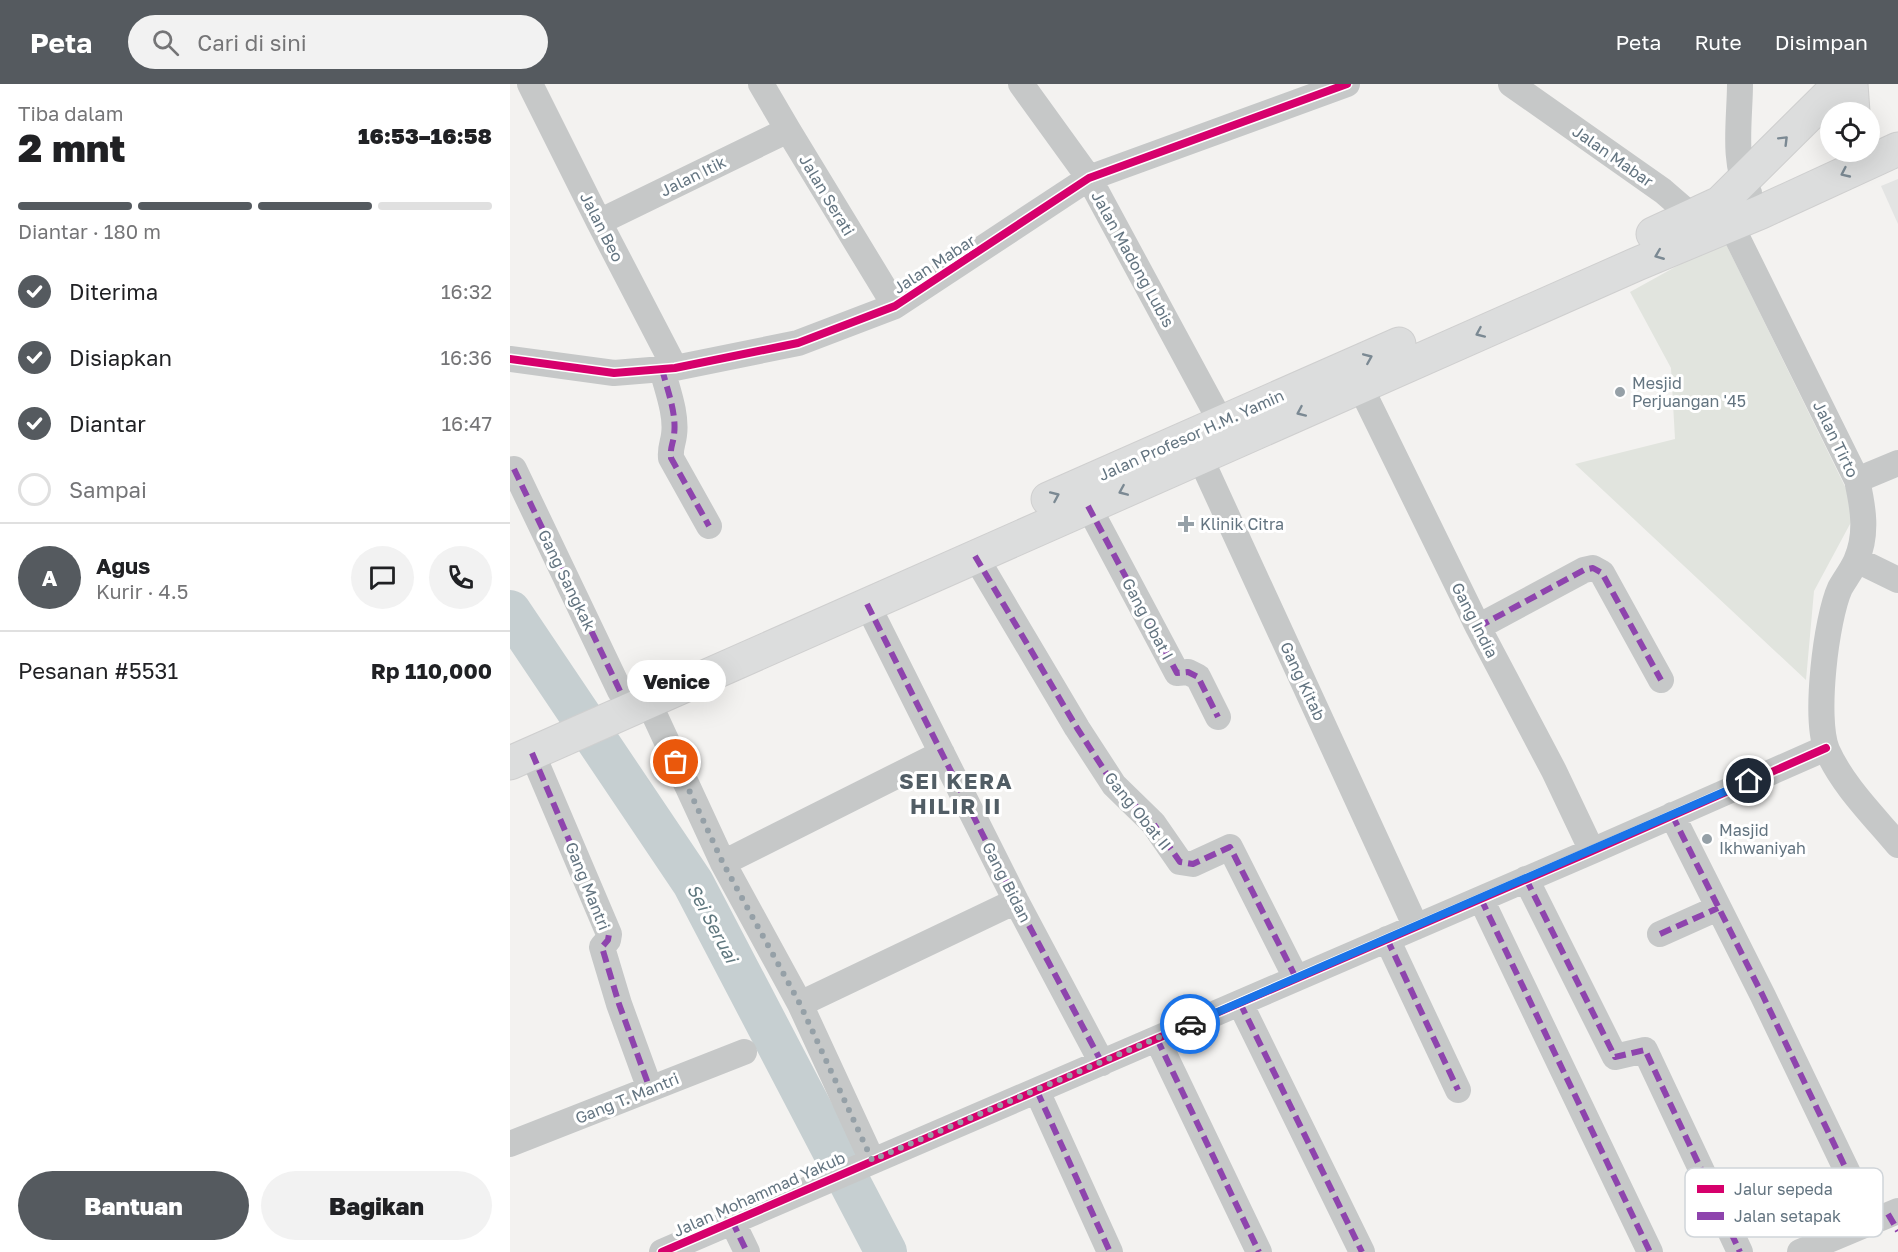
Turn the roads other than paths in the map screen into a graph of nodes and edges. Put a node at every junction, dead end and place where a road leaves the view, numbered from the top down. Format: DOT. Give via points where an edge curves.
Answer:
graph roads {
  1 [pos="761,84"];
  2 [pos="1021,84"];
  3 [pos="1347,84"];
  4 [pos="1511,84"];
  5 [pos="1740,84"];
  6 [pos="1840,84"];
  7 [pos="1851,84"];
  8 [pos="540,87"];
  9 [pos="1852,102"];
  10 [pos="788,130"];
  11 [pos="1880,142"];
  12 [pos="1898,147"];
  13 [pos="1089,178"];
  14 [pos="1726,212"];
  15 [pos="598,222"];
  16 [pos="895,306"];
  17 [pos="510,359"];
  18 [pos="669,369"];
  19 [pos="1360,386"];
  20 [pos="1226,432"];
  21 [pos="1195,447"];
  22 [pos="1898,464"];
  23 [pos="514,469"];
  24 [pos="1857,480"];
  25 [pos="1088,506"];
  26 [pos="709,526"];
  27 [pos="975,556"];
  28 [pos="1857,560"];
  29 [pos="1898,580"];
  30 [pos="867,604"];
  31 [pos="1478,627"];
  32 [pos="1662,680"];
  33 [pos="619,703"];
  34 [pos="1218,717"];
  35 [pos="532,744"];
  36 [pos="1826,748"];
  37 [pos="942,753"];
  38 [pos="1672,815"];
  39 [pos="1898,845"];
  40 [pos="1592,851"];
  41 [pos="723,863"];
  42 [pos="1526,879"];
  43 [pos="1481,899"];
  44 [pos="1016,901"];
  45 [pos="1718,908"];
  46 [pos="1416,927"];
  47 [pos="1660,934"];
  48 [pos="1387,939"];
  49 [pos="1296,978"];
  50 [pos="1240,1003"];
  51 [pos="800,1004"];
  52 [pos="1156,1038"];
  53 [pos="744,1052"];
  54 [pos="1102,1063"];
  55 [pos="650,1089"];
  56 [pos="1458,1090"];
  57 [pos="1037,1091"];
  58 [pos="510,1144"];
  59 [pos="864,1163"];
  60 [pos="1700,1168"];
  61 [pos="1860,1168"];
  62 [pos="732,1221"];
  63 [pos="1733,1237"];
  64 [pos="1840,1237"];
  65 [pos="662,1252"];
  66 [pos="747,1252"];
  67 [pos="1110,1252"];
  68 [pos="1259,1252"];
  69 [pos="1362,1252"];
  70 [pos="1650,1252"];
  71 [pos="1740,1252"];
  72 [pos="1800,1252"];
  1 -- 10 [label="street, Jalan Serati"];
  2 -- 13 [label="street, Jalan Madong Lubis"];
  3 -- 13 [label="street, Jalan Mabar"];
  4 -- 14 [label="street, Jalan Mabar" via="1663,191"];
  5 -- 14 [label="street" via="1739,164"];
  14 -- 6 [label="main road, Jalan Profesor H.M. Yamin, one-way"];
  7 -- 9 [label="main road"];
  8 -- 15 [label="street, Jalan Beo"];
  10 -- 15 [label="street, Jalan Itik"];
  10 -- 16 [label="street, Jalan Serati"];
  11 -- 12 [label="main road"];
  12 -- 14 [label="main road, one-way"];
  13 -- 16 [label="street, Jalan Mabar"];
  13 -- 20 [label="street, Jalan Madong Lubis"];
  14 -- 19 [label="main road, Jalan Profesor H.M. Yamin, one-way" via="1637,264"];
  20 -- 14 [label="main road, Jalan Profesor H.M. Yamin, one-way"];
  14 -- 24 [label="street, Jalan Tirto"];
  15 -- 18 [label="street, Jalan Beo"];
  16 -- 18 [label="street, Jalan Mabar" via="798,343"];
  17 -- 18 [label="street, Jalan Mabar" via="614,373"];
  18 -- 26 [label="street, Jalan Beo" via="675,435 670,446 671,458"];
  19 -- 20 [label="main road, Jalan Profesor H.M. Yamin, one-way"];
  19 -- 31 [label="street, Gang India"];
  20 -- 21 [label="main road, Jalan Profesor H.M. Yamin"];
  21 -- 25 [label="main road, Jalan Profesor H.M. Yamin, one-way"];
  33 -- 21 [label="main road, Jalan Profesor H.M. Yamin, one-way"];
  21 -- 46 [label="street, Gang Kitab"];
  22 -- 24 [label="street"];
  23 -- 33 [label="street, Gang Sangkak"];
  24 -- 28 [label="street, Jalan Tirto" via="1864,522"];
  25 -- 27 [label="main road, Jalan Profesor H.M. Yamin"];
  25 -- 34 [label="street, Gang Obat I" via="1177,674 1188,672 1197,677"];
  27 -- 30 [label="main road, Jalan Profesor H.M. Yamin"];
  27 -- 49 [label="street, Gang Obat II" via="1114,785 1153,823 1180,862 1193,864 1230,847"];
  28 -- 29 [label="street"];
  28 -- 36 [label="street, Jalan Tirto" via="1840,588 1824,653 1822,718"];
  30 -- 33 [label="main road, Jalan Profesor H.M. Yamin"];
  30 -- 37 [label="street, Gang Bidan"];
  31 -- 32 [label="street" via="1593,568 1602,573"];
  31 -- 40 [label="street, Gang India"];
  33 -- 35 [label="main road, Jalan Profesor H.M. Yamin"];
  33 -- 41 [label="street, Gang Sangkak"];
  35 -- 55 [label="street, Gang Mantri" via="609,934 602,947"];
  36 -- 38 [label="street, Jalan Mohammad Yakub"];
  36 -- 39 [label="street, Jalan Tirto" via="1862,803"];
  37 -- 41 [label="street"];
  37 -- 44 [label="street, Gang Bidan"];
  38 -- 40 [label="street, Jalan Mohammad Yakub"];
  38 -- 45 [label="street"];
  40 -- 42 [label="street, Jalan Mohammad Yakub"];
  41 -- 51 [label="street, Gang Sangkak"];
  42 -- 43 [label="street, Jalan Mohammad Yakub"];
  42 -- 60 [label="street" via="1615,1057 1645,1050"];
  43 -- 46 [label="street, Jalan Mohammad Yakub"];
  43 -- 70 [label="street"];
  44 -- 51 [label="street"];
  44 -- 54 [label="street, Gang Bidan"];
  45 -- 47 [label="street"];
  45 -- 61 [label="street" via="1762,996"];
  46 -- 48 [label="street, Jalan Mohammad Yakub"];
  48 -- 49 [label="street, Jalan Mohammad Yakub"];
  48 -- 56 [label="street"];
  49 -- 50 [label="street, Jalan Mohammad Yakub"];
  50 -- 52 [label="street, Jalan Mohammad Yakub"];
  50 -- 69 [label="street"];
  51 -- 59 [label="street, Gang Sangkak"];
  52 -- 54 [label="street, Jalan Mohammad Yakub"];
  52 -- 68 [label="street"];
  53 -- 55 [label="street, Gang T. Mantri"];
  54 -- 57 [label="street, Jalan Mohammad Yakub"];
  55 -- 58 [label="street, Gang T. Mantri"];
  57 -- 59 [label="street, Jalan Mohammad Yakub"];
  57 -- 67 [label="street"];
  59 -- 62 [label="street, Jalan Mohammad Yakub"];
  62 -- 65 [label="street, Jalan Mohammad Yakub"];
  62 -- 66 [label="street"];
  63 -- 71 [label="street"];
  64 -- 72 [label="street"];
}
